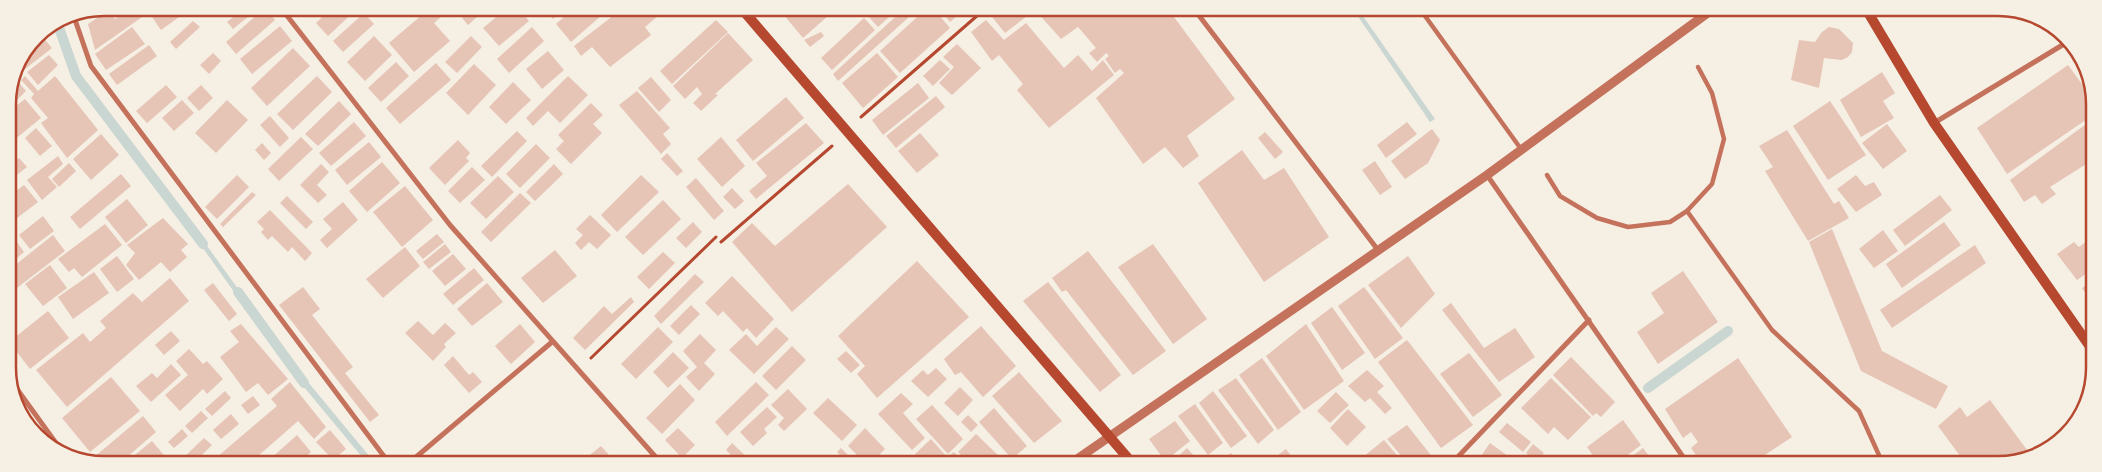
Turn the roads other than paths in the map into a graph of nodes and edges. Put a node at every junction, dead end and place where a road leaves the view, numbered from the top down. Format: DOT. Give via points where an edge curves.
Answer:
graph roads {
  1 [pos="287,16"];
  2 [pos="749,16"];
  3 [pos="1200,16"];
  4 [pos="1425,16"];
  5 [pos="1703,16"];
  6 [pos="1870,16"];
  7 [pos="75,21"];
  8 [pos="2063,45"];
  9 [pos="1698,67"];
  10 [pos="1934,123"];
  11 [pos="1521,149"];
  12 [pos="1487,175"];
  13 [pos="1547,175"];
  14 [pos="1688,211"];
  15 [pos="1378,250"];
  16 [pos="1589,320"];
  17 [pos="2086,341"];
  18 [pos="552,342"];
  19 [pos="20,394"];
  20 [pos="1109,436"];
  21 [pos="54,440"];
  22 [pos="384,456"];
  23 [pos="417,456"];
  24 [pos="654,456"];
  25 [pos="1081,456"];
  26 [pos="1127,456"];
  27 [pos="1459,456"];
  28 [pos="1682,456"];
  29 [pos="1880,456"];
  1 -- 18 [label="street" via="450,225"];
  2 -- 20 [label="main road"];
  3 -- 15 [label="street"];
  4 -- 11 [label="street"];
  5 -- 11 [label="street"];
  6 -- 10 [label="main road"];
  7 -- 22 [label="street" via="91,66"];
  8 -- 10 [label="street"];
  9 -- 14 [label="street" via="1712,93 1724,138 1712,184"];
  10 -- 17 [label="main road"];
  11 -- 12 [label="street"];
  12 -- 15 [label="street"];
  12 -- 16 [label="street"];
  13 -- 14 [label="street" via="1560,196 1597,218 1628,226 1670,222"];
  14 -- 29 [label="street" via="1772,330 1860,411"];
  15 -- 20 [label="street"];
  16 -- 27 [label="street"];
  16 -- 28 [label="street"];
  18 -- 23 [label="street"];
  18 -- 24 [label="street"];
  19 -- 21 [label="street"];
  20 -- 25 [label="street"];
  20 -- 26 [label="main road"];
}
